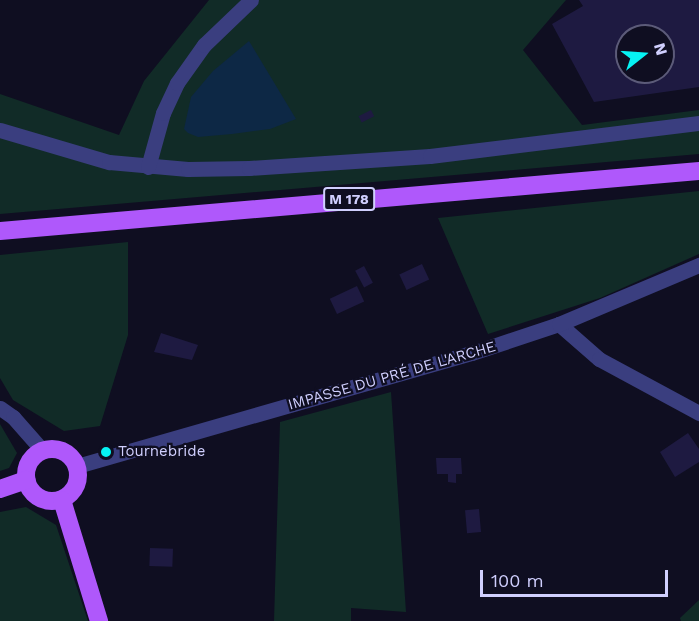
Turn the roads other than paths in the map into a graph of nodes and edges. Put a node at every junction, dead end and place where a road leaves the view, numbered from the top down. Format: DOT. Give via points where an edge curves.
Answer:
graph roads {
  1 [pos="251,0"];
  2 [pos="699,123"];
  3 [pos="0,130"];
  4 [pos="148,167"];
  5 [pos="699,171"];
  6 [pos="0,231"];
  7 [pos="699,265"];
  8 [pos="559,324"];
  9 [pos="0,408"];
  10 [pos="699,413"];
  11 [pos="42,450"];
  12 [pos="77,466"];
  13 [pos="26,480"];
  14 [pos="0,489"];
  15 [pos="62,500"];
  16 [pos="99,621"];
  1 -- 4 [label="street" via="204,45 177,83 163,113"];
  2 -- 4 [label="street" via="430,156 249,168"];
  3 -- 4 [label="street" via="56,149"];
  5 -- 6 [label="main road, M 178"];
  7 -- 8 [label="street, IMPASSE DU PRÉ DE L'ARCHE"];
  8 -- 10 [label="street" via="599,359"];
  8 -- 12 [label="street, IMPASSE DU PRÉ DE L'ARCHE" via="472,353"];
  9 -- 11 [label="street"];
  11 -- 12 [label="main road" via="67,452"];
  11 -- 13 [label="main road" via="29,462"];
  12 -- 15 [label="main road" via="75,489"];
  13 -- 14 [label="main road"];
  13 -- 15 [label="main road" via="36,496"];
  15 -- 16 [label="main road"];
}
